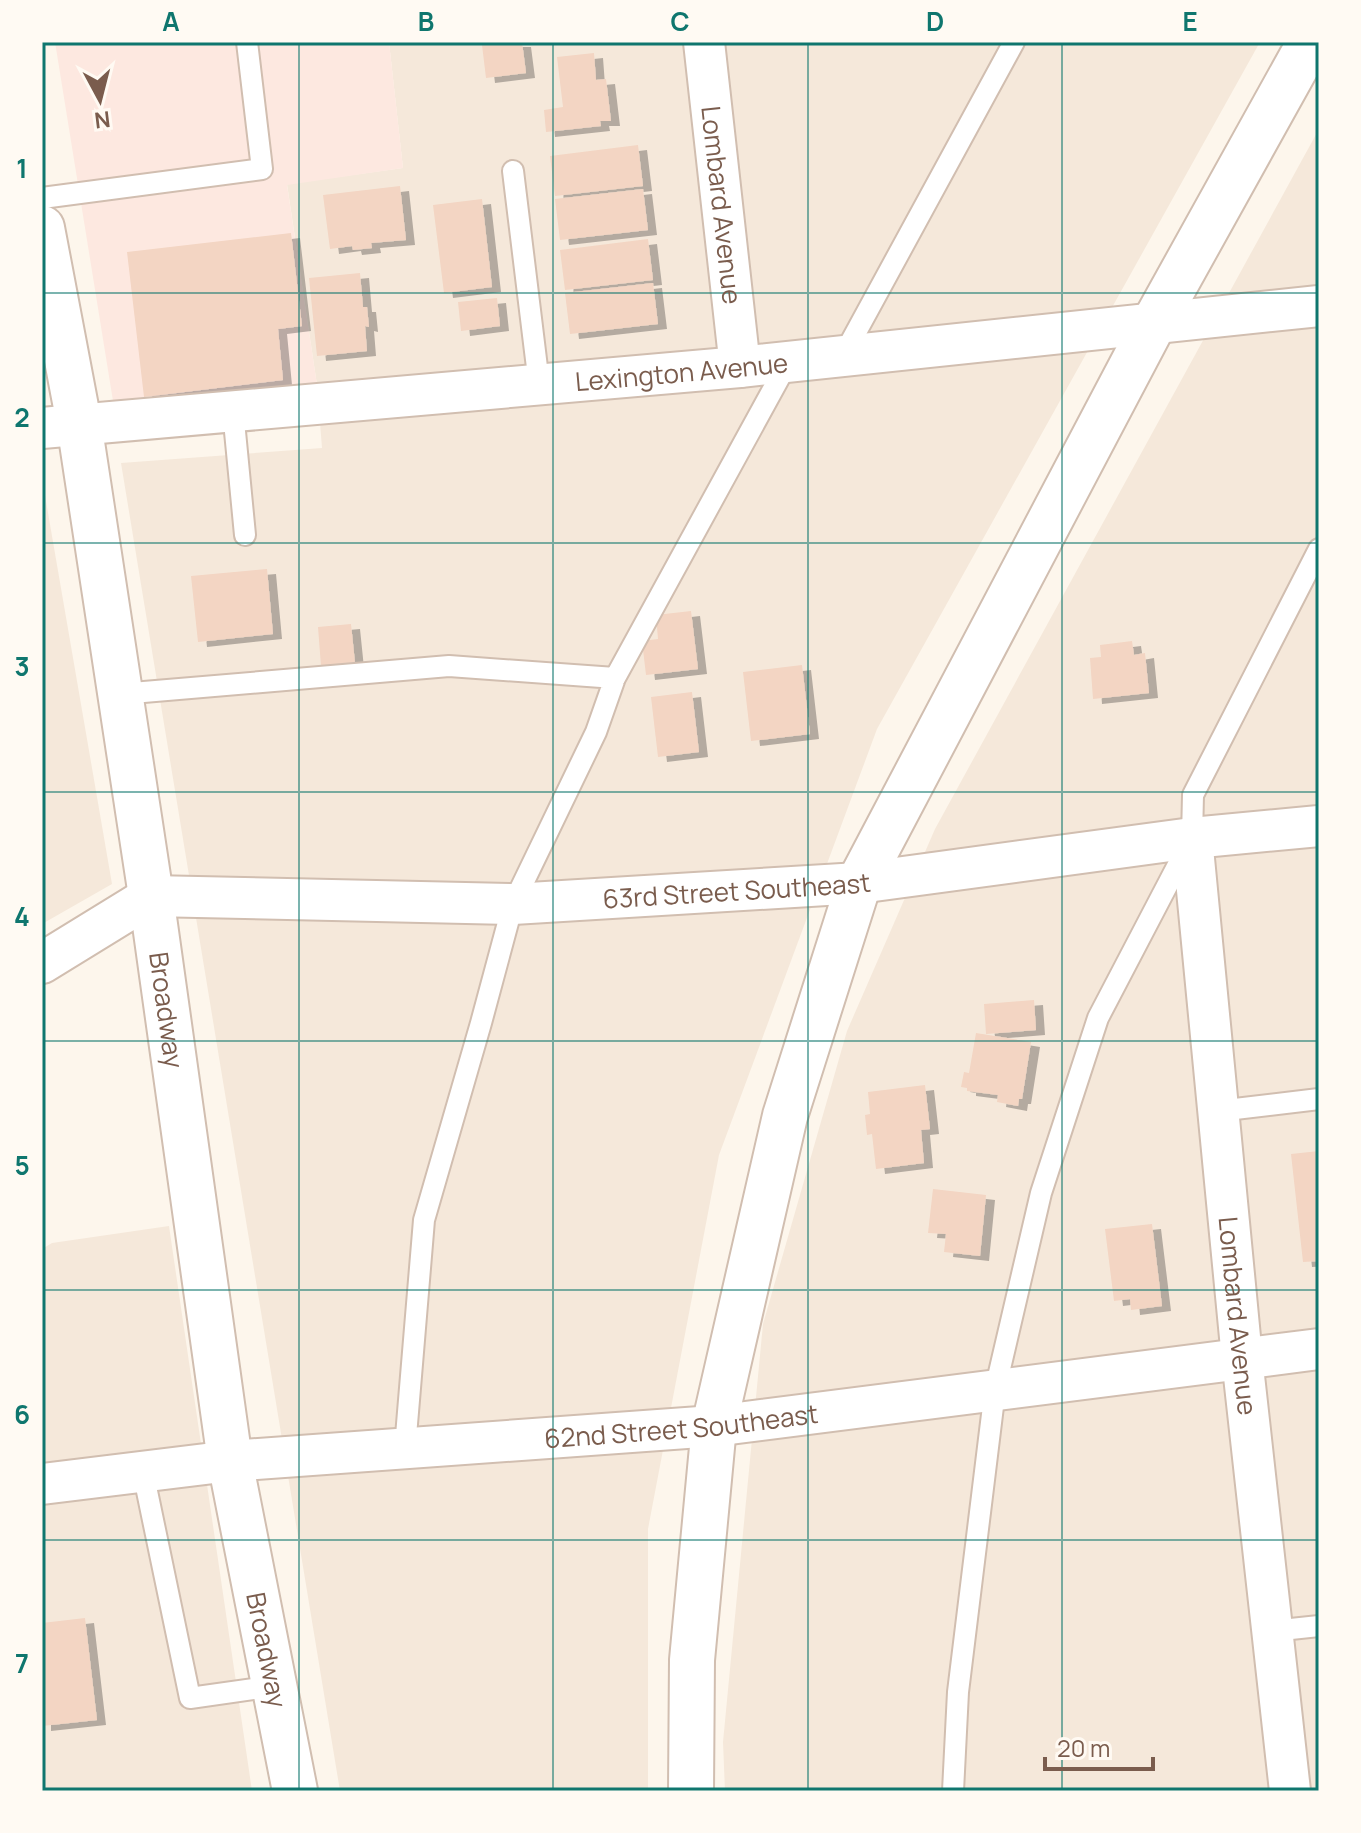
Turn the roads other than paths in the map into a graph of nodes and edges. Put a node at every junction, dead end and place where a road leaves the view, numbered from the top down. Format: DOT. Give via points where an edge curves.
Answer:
graph roads {
  1 [pos="247,42"];
  2 [pos="704,42"];
  3 [pos="1014,42"];
  4 [pos="1310,42"];
  5 [pos="513,171"];
  6 [pos="42,198"];
  7 [pos="42,228"];
  8 [pos="1319,306"];
  9 [pos="1154,323"];
  10 [pos="843,356"];
  11 [pos="788,362"];
  12 [pos="740,367"];
  13 [pos="539,384"];
  14 [pos="233,411"];
  15 [pos="60,426"];
  16 [pos="245,535"];
  17 [pos="1319,549"];
  18 [pos="615,678"];
  19 [pos="120,694"];
  20 [pos="1319,826"];
  21 [pos="1192,838"];
  22 [pos="859,883"];
  23 [pos="151,896"];
  24 [pos="513,904"];
  25 [pos="42,963"];
  26 [pos="1319,1099"];
  27 [pos="1218,1111"];
  28 [pos="1319,1349"];
  29 [pos="1242,1358"];
  30 [pos="995,1390"];
  31 [pos="714,1426"];
  32 [pos="405,1448"];
  33 [pos="230,1461"];
  34 [pos="143,1472"];
  35 [pos="42,1484"];
  36 [pos="1319,1626"];
  37 [pos="1272,1631"];
  38 [pos="274,1686"];
  39 [pos="295,1791"];
  40 [pos="691,1791"];
  41 [pos="953,1791"];
  42 [pos="1290,1791"];
  1 -- 6 [label="lane" via="262,169"];
  2 -- 12 [label="street, Lombard Avenue"];
  3 -- 10 [label="lane"];
  4 -- 9 [label="street"];
  5 -- 13 [label="lane"];
  7 -- 15 [label="street, Broadway"];
  8 -- 9 [label="street, Lexington Avenue"];
  9 -- 10 [label="street, Lexington Avenue"];
  9 -- 22 [label="street"];
  10 -- 11 [label="street, Lexington Avenue"];
  11 -- 12 [label="street, Lexington Avenue"];
  11 -- 18 [label="lane"];
  12 -- 13 [label="street, Lexington Avenue"];
  13 -- 14 [label="street, Lexington Avenue"];
  14 -- 15 [label="street, Lexington Avenue"];
  14 -- 16 [label="lane"];
  15 -- 19 [label="street, Broadway"];
  17 -- 21 [label="lane" via="1193,795"];
  18 -- 19 [label="lane" via="449,666"];
  18 -- 24 [label="lane" via="596,732"];
  19 -- 23 [label="street, Broadway"];
  20 -- 21 [label="street, 63rd Street Southeast"];
  21 -- 22 [label="street, 63rd Street Southeast"];
  21 -- 27 [label="street, Lombard Avenue"];
  21 -- 30 [label="lane" via="1098,1018 1041,1193"];
  22 -- 24 [label="street, 63rd Street Southeast"];
  22 -- 31 [label="street" via="785,1116"];
  23 -- 24 [label="street, 63rd Street Southeast"];
  23 -- 25 [label="street"];
  23 -- 33 [label="street, Broadway"];
  24 -- 32 [label="lane" via="424,1220"];
  26 -- 27 [label="lane"];
  27 -- 29 [label="street, Lombard Avenue"];
  28 -- 29 [label="street, 62nd Street Southeast"];
  29 -- 30 [label="street, 62nd Street Southeast"];
  29 -- 37 [label="street, Lombard Avenue"];
  30 -- 31 [label="street, 62nd Street Southeast"];
  30 -- 41 [label="lane" via="958,1692"];
  31 -- 32 [label="street, 62nd Street Southeast"];
  31 -- 40 [label="street" via="692,1660"];
  32 -- 33 [label="street, 62nd Street Southeast"];
  33 -- 34 [label="street, 62nd Street Southeast"];
  33 -- 38 [label="street, Broadway"];
  34 -- 35 [label="street, 62nd Street Southeast"];
  34 -- 38 [label="lane" via="190,1698"];
  36 -- 37 [label="lane"];
  37 -- 42 [label="street, Lombard Avenue"];
  38 -- 39 [label="street, Broadway"];
}
